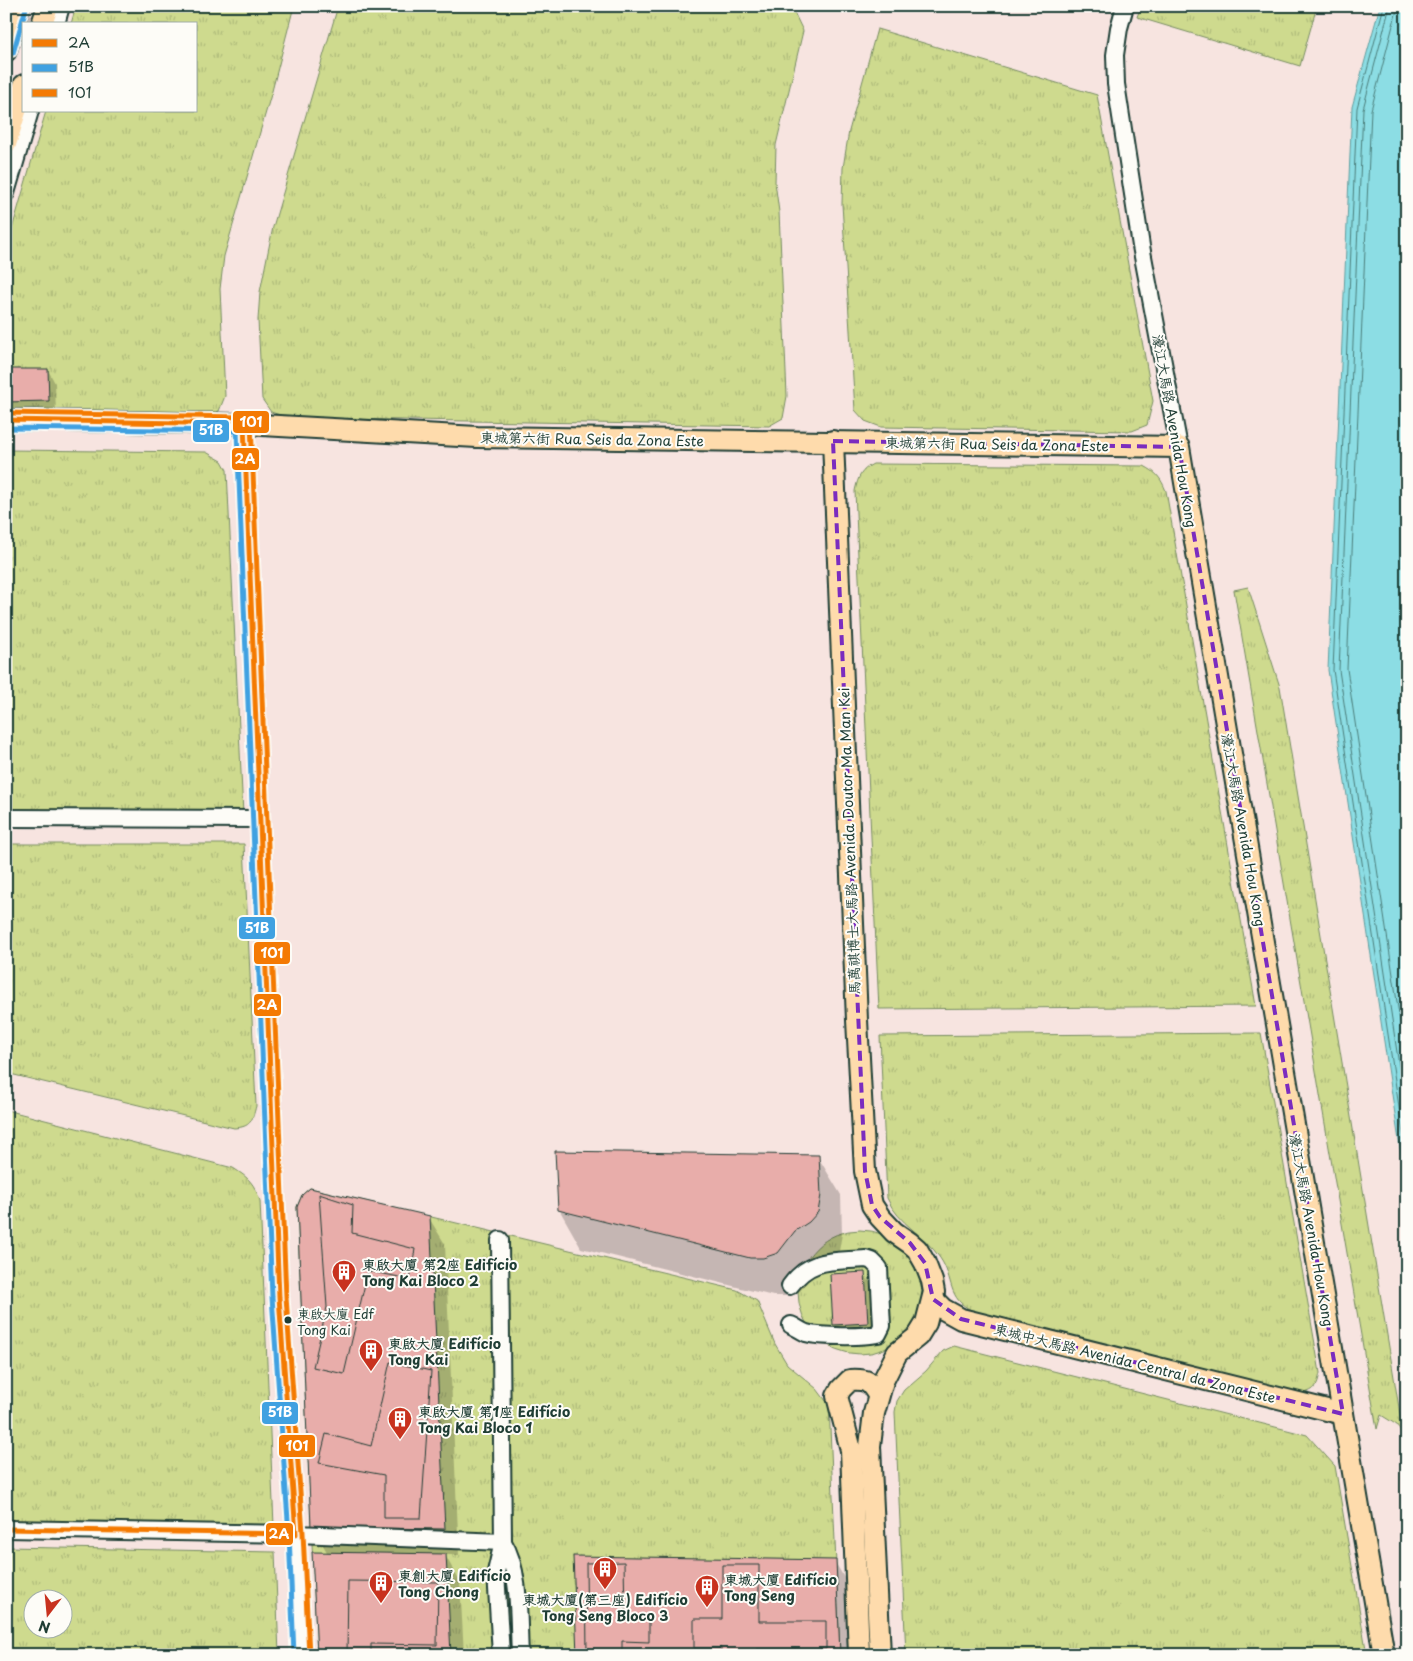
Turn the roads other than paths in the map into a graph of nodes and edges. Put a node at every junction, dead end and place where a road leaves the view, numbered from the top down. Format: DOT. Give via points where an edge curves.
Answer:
graph roads {
  1 [pos="19,6"];
  2 [pos="48,6"];
  3 [pos="61,6"];
  4 [pos="1125,6"];
  5 [pos="43,22"];
  6 [pos="57,22"];
  7 [pos="6,51"];
  8 [pos="22,92"];
  9 [pos="30,112"];
  10 [pos="6,144"];
  11 [pos="6,193"];
  12 [pos="6,420"];
  13 [pos="244,424"];
  14 [pos="832,441"];
  15 [pos="1179,447"];
  16 [pos="6,818"];
  17 [pos="260,819"];
  18 [pos="500,1240"];
  19 [pos="790,1286"];
  20 [pos="933,1300"];
  21 [pos="791,1325"];
  22 [pos="878,1395"];
  23 [pos="1342,1414"];
  24 [pos="6,1529"];
  25 [pos="296,1534"];
  26 [pos="503,1542"];
  27 [pos="302,1655"];
  28 [pos="500,1655"];
  29 [pos="520,1655"];
  30 [pos="859,1655"];
  31 [pos="880,1655"];
  32 [pos="1384,1655"];
  1 -- 7 [label="main road"];
  2 -- 5 [label="main road"];
  3 -- 6 [label="street"];
  4 -- 15 [label="street, 濠江大馬路 Avenida Hou Kong" via="1115,55 1116,84 1141,246"];
  8 -- 10 [label="main road"];
  9 -- 11 [label="street"];
  12 -- 13 [label="main road, 東城第六街 Rua Seis da Zona Este"];
  13 -- 14 [label="main road, 東城第六街 Rua Seis da Zona Este" via="477,437"];
  13 -- 17 [label="street"];
  14 -- 15 [label="main road, 東城第六街 Rua Seis da Zona Este"];
  14 -- 20 [label="main road, 馬萬祺博士大馬路 Avenida Doutor Ma Man Kei" via="865,1171 872,1205 894,1232 917,1249 925,1263 932,1281"];
  15 -- 23 [label="main road, 濠江大馬路 Avenida Hou Kong"];
  16 -- 17 [label="street"];
  17 -- 25 [label="street" via="279,1298"];
  18 -- 26 [label="street"];
  19 -- 21 [label="street" via="801,1272 825,1262 872,1261 879,1268 882,1326 878,1334 826,1335 805,1332"];
  20 -- 22 [label="main road" via="918,1336 896,1352"];
  20 -- 23 [label="main road, 東城中大馬路 Avenida Central da Zona Este" via="961,1319"];
  22 -- 30 [label="main road" via="872,1384 862,1379 850,1380 838,1396 851,1450"];
  22 -- 31 [label="main road" via="870,1446"];
  23 -- 32 [label="main road, 濠江大馬路 Avenida Hou Kong"];
  24 -- 25 [label="street"];
  25 -- 26 [label="street"];
  25 -- 27 [label="street"];
  26 -- 28 [label="street" via="496,1572"];
  26 -- 29 [label="street" via="515,1571"];
}
